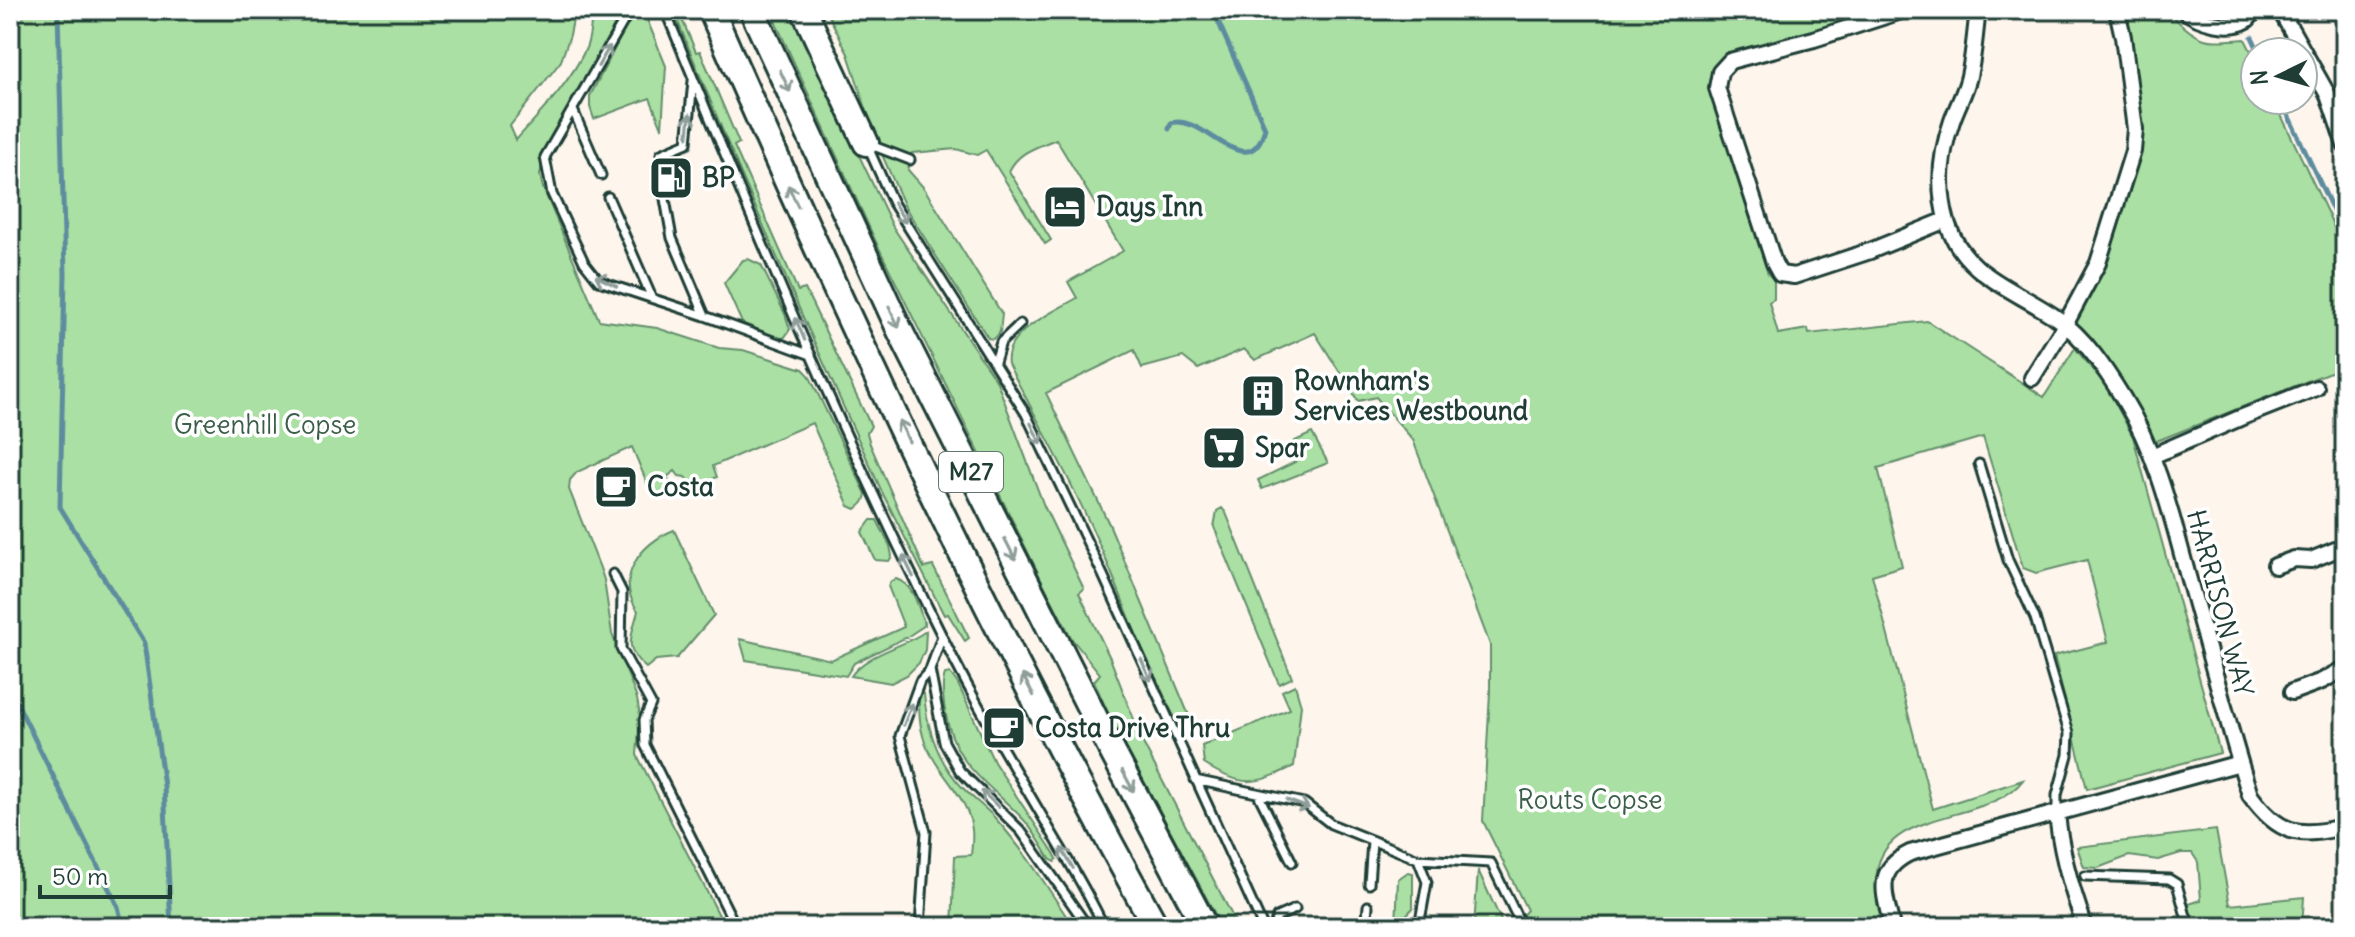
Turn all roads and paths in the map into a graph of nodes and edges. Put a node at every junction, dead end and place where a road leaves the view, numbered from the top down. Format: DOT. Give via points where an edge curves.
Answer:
graph roads {
  1 [pos="630,10"];
  2 [pos="665,10"];
  3 [pos="711,10"];
  4 [pos="752,10"];
  5 [pos="804,10"];
  6 [pos="1904,10"];
  7 [pos="1978,10"];
  8 [pos="2117,10"];
  9 [pos="2184,10"];
  10 [pos="2256,10"];
  11 [pos="2280,10"];
  12 [pos="694,79"];
  13 [pos="573,110"];
  14 [pos="866,143"];
  15 [pos="2345,145"];
  16 [pos="661,154"];
  17 [pos="910,160"];
  18 [pos="601,175"];
  19 [pos="608,197"];
  20 [pos="665,199"];
  21 [pos="1946,220"];
  22 [pos="652,298"];
  23 [pos="705,316"];
  24 [pos="1020,324"];
  25 [pos="2065,325"];
  26 [pos="811,355"];
  27 [pos="995,362"];
  28 [pos="2032,378"];
  29 [pos="2316,388"];
  30 [pos="2152,456"];
  31 [pos="1979,464"];
  32 [pos="2345,546"];
  33 [pos="2275,566"];
  34 [pos="613,574"];
  35 [pos="942,636"];
  36 [pos="2345,668"];
  37 [pos="930,670"];
  38 [pos="2292,692"];
  39 [pos="2240,763"];
  40 [pos="1195,780"];
  41 [pos="1258,794"];
  42 [pos="2057,812"];
  43 [pos="2345,826"];
  44 [pos="1372,841"];
  45 [pos="1418,859"];
  46 [pos="1292,862"];
  47 [pos="2085,876"];
  48 [pos="1369,884"];
  49 [pos="1368,906"];
  50 [pos="1295,909"];
  51 [pos="736,927"];
  52 [pos="920,927"];
  53 [pos="1088,927"];
  54 [pos="1104,927"];
  55 [pos="1156,927"];
  56 [pos="1205,927"];
  57 [pos="1263,927"];
  58 [pos="1274,927"];
  59 [pos="1366,927"];
  60 [pos="1415,927"];
  61 [pos="1522,927"];
  62 [pos="1892,927"];
  63 [pos="2085,927"];
  64 [pos="2189,927"];
  13 -- 1 [label="lane, one-way"];
  2 -- 12 [label="lane"];
  55 -- 3 [label="highway, M27, one-way" via="988,609 786,183"];
  4 -- 56 [label="highway, M27, one-way" via="901,333"];
  5 -- 14 [label="highway"];
  6 -- 21 [label="street" via="1730,61 1720,72 1717,88 1780,274 1794,276"];
  7 -- 21 [label="street, HARRISON WAY" via="1969,79 1939,166"];
  8 -- 25 [label="street" via="2135,129 2133,151 2098,263"];
  9 -- 10 [label="street" via="2216,24 2247,20"];
  11 -- 15 [label="street" via="2328,95"];
  16 -- 12 [label="lane, one-way" via="687,143"];
  26 -- 12 [label="lane, one-way"];
  13 -- 18 [label="lane"];
  22 -- 13 [label="lane, one-way" via="599,281 584,262 552,194 545,157"];
  14 -- 17 [label="lane"];
  14 -- 27 [label="lane, one-way" via="893,203"];
  19 -- 22 [label="lane"];
  20 -- 23 [label="lane" via="672,238"];
  21 -- 25 [label="street, HARRISON WAY" via="1968,259 1999,286"];
  22 -- 23 [label="lane"];
  23 -- 26 [label="lane"];
  24 -- 27 [label="lane" via="1001,342"];
  25 -- 28 [label="street"];
  25 -- 30 [label="street, HARRISON WAY" via="2124,399"];
  35 -- 26 [label="lane, one-way"];
  27 -- 40 [label="lane, one-way" via="1065,494"];
  29 -- 30 [label="street"];
  30 -- 39 [label="street, HARRISON WAY"];
  31 -- 42 [label="lane" via="2008,560 2035,618 2069,733"];
  32 -- 33 [label="street" via="2311,560"];
  34 -- 51 [label="lane" via="622,592 621,649 651,704 644,720 645,745"];
  35 -- 37 [label="lane"];
  54 -- 35 [label="lane, one-way"];
  36 -- 38 [label="street"];
  52 -- 37 [label="lane, one-way" via="926,832 900,736 920,681"];
  53 -- 37 [label="lane, one-way" via="1021,831 960,771 944,742"];
  39 -- 42 [label="street"];
  39 -- 43 [label="street, HARRISON WAY" via="2250,795 2276,823 2301,833"];
  40 -- 41 [label="lane"];
  40 -- 57 [label="lane"];
  41 -- 44 [label="lane, one-way" via="1304,803 1331,824"];
  41 -- 46 [label="lane"];
  42 -- 62 [label="street" via="1897,859 1883,886"];
  42 -- 63 [label="street"];
  44 -- 45 [label="lane"];
  44 -- 48 [label="lane"];
  45 -- 60 [label="lane" via="1427,882"];
  45 -- 61 [label="lane" via="1491,863"];
  47 -- 64 [label="lane" via="2169,879 2177,884"];
  49 -- 59 [label="lane"];
  50 -- 58 [label="lane" via="1277,917"];
}
